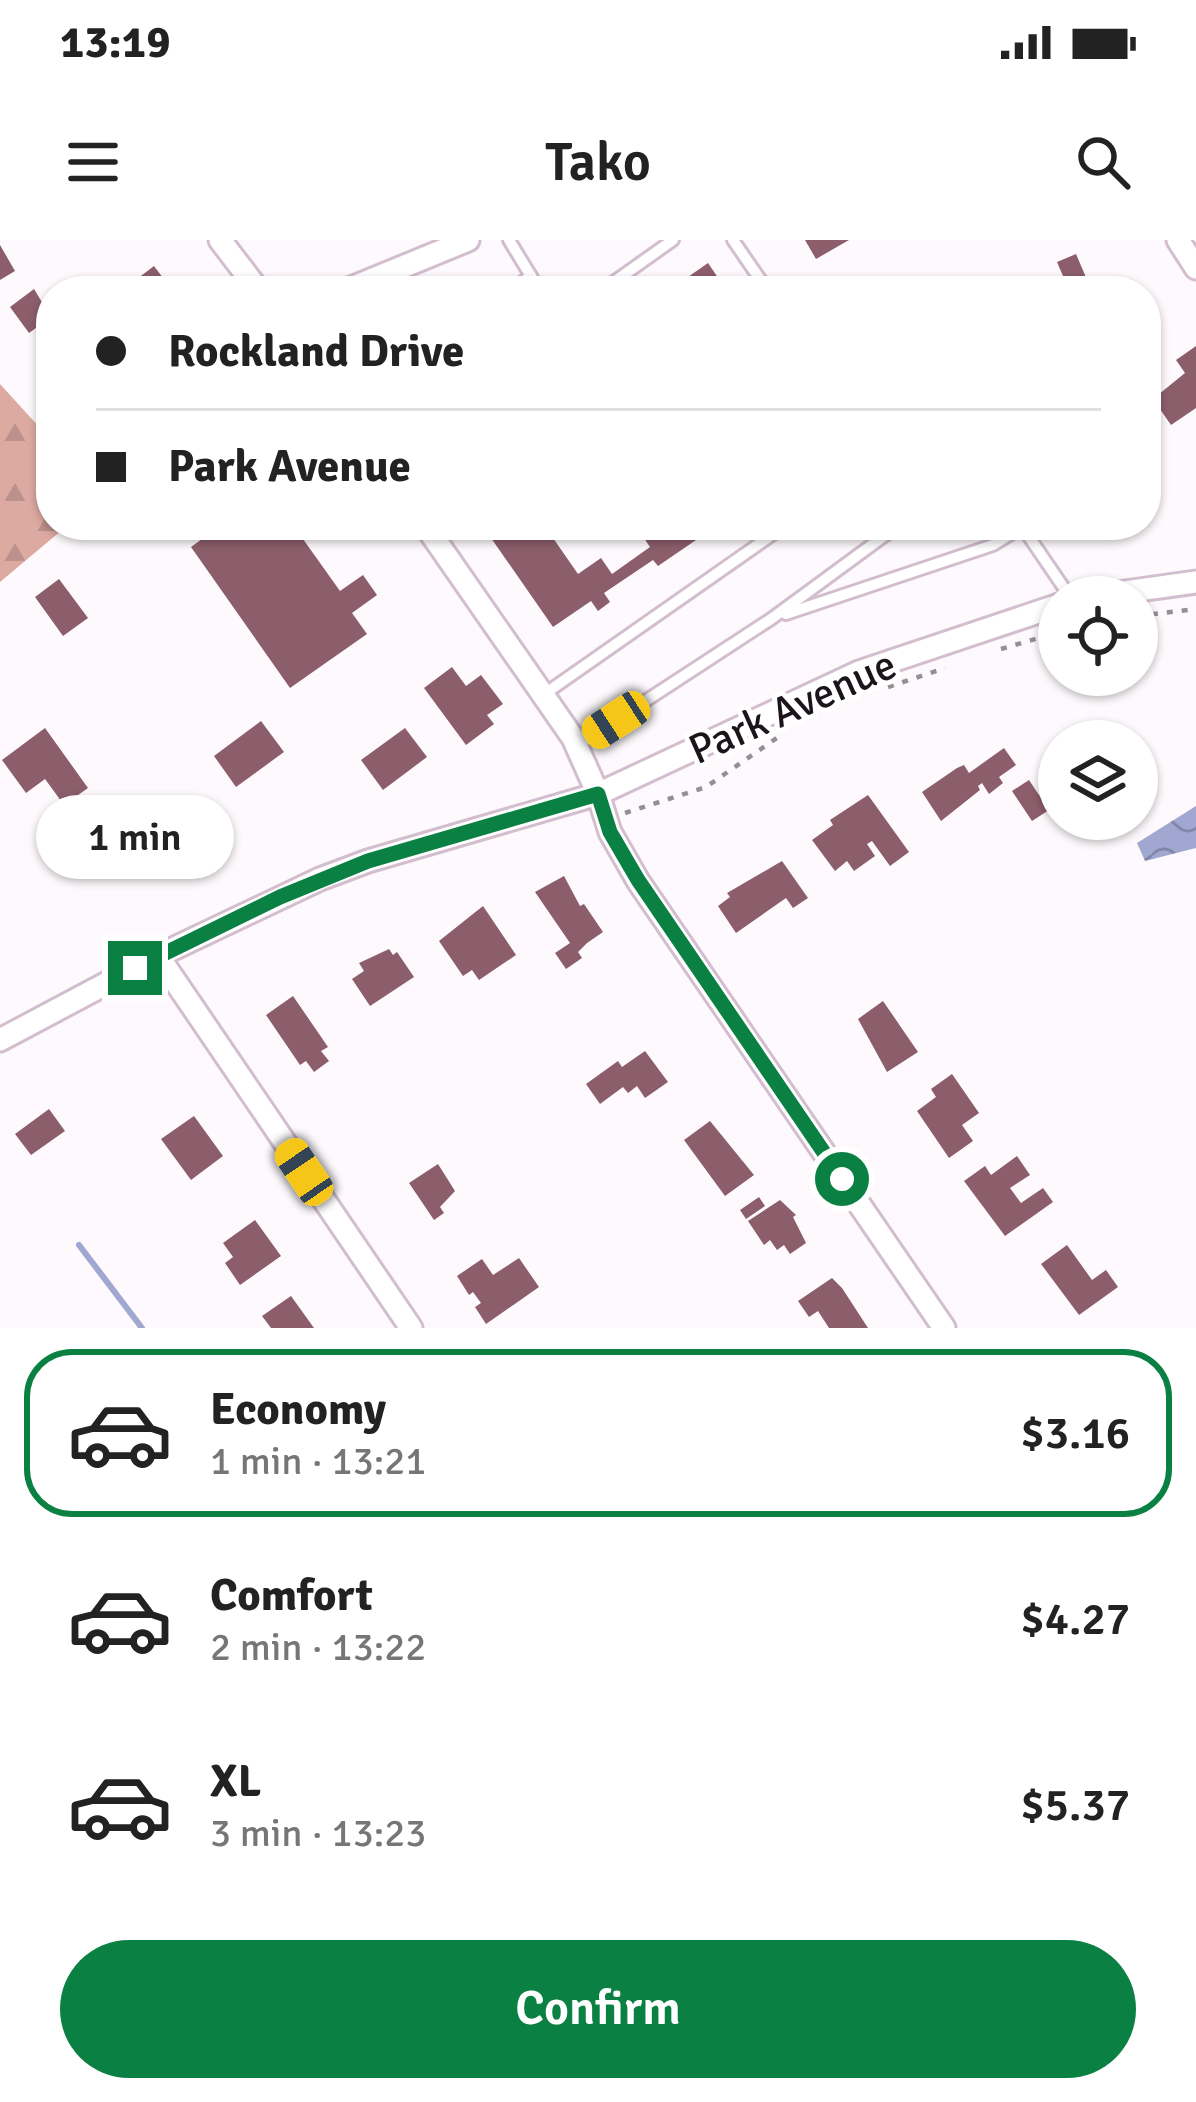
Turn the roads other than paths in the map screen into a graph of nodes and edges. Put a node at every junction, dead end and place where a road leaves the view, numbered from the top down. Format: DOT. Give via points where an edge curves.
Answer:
graph roads {
  1 [pos="220,240"];
  2 [pos="468,240"];
  3 [pos="509,240"];
  4 [pos="673,240"];
  5 [pos="733,240"];
  6 [pos="1178,240"];
  7 [pos="1196,268"];
  8 [pos="248,276"];
  9 [pos="380,276"];
  10 [pos="531,276"];
  11 [pos="622,276"];
  12 [pos="758,276"];
  13 [pos="434,540"];
  14 [pos="764,540"];
  15 [pos="879,540"];
  16 [pos="1000,540"];
  17 [pos="1031,540"];
  18 [pos="1056,576"];
  19 [pos="1196,582"];
  20 [pos="1158,587"];
  21 [pos="1038,612"];
  22 [pos="771,619"];
  23 [pos="542,695"];
  24 [pos="578,745"];
  25 [pos="598,794"];
  26 [pos="158,956"];
  27 [pos="0,1040"];
  28 [pos="411,1328"];
  29 [pos="944,1328"];
  1 -- 8 [label="street"];
  2 -- 9 [label="street"];
  3 -- 10 [label="lane"];
  4 -- 11 [label="lane"];
  5 -- 12 [label="lane"];
  6 -- 7 [label="street"];
  13 -- 23 [label="street"];
  14 -- 23 [label="lane"];
  15 -- 22 [label="lane"];
  16 -- 22 [label="lane"];
  17 -- 18 [label="lane"];
  19 -- 20 [label="street"];
  21 -- 25 [label="street, Park Avenue" via="860,672"];
  22 -- 24 [label="lane"];
  23 -- 24 [label="street"];
  24 -- 25 [label="street"];
  25 -- 26 [label="street, Park Avenue" via="368,861"];
  25 -- 29 [label="street" via="638,880"];
  26 -- 27 [label="street, Park Avenue"];
  26 -- 28 [label="street"];
}
